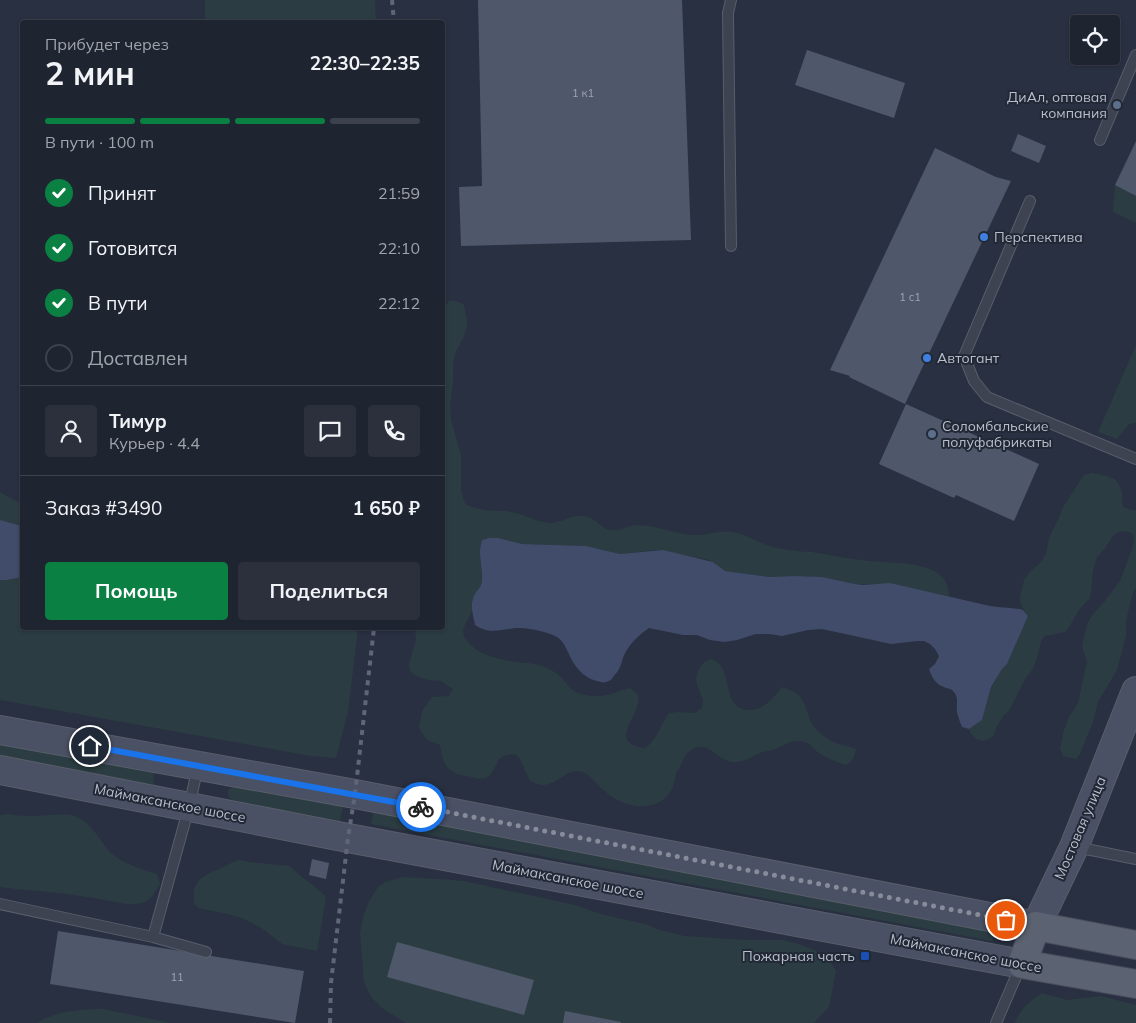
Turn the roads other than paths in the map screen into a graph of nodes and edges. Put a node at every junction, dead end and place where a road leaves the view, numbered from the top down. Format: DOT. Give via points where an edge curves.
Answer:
graph roads {
  1 [pos="732,0"];
  2 [pos="1136,55"];
  3 [pos="1100,140"];
  4 [pos="1030,201"];
  5 [pos="731,246"];
  6 [pos="1136,459"];
  7 [pos="1136,691"];
  8 [pos="0,730"];
  9 [pos="198,766"];
  10 [pos="0,770"];
  11 [pos="189,807"];
  12 [pos="1074,847"];
  13 [pos="1136,859"];
  14 [pos="0,904"];
  15 [pos="1036,926"];
  16 [pos="153,937"];
  17 [pos="1136,945"];
  18 [pos="206,952"];
  19 [pos="1022,964"];
  20 [pos="1136,984"];
  21 [pos="996,1023"];
  1 -- 5 [label="lane" via="728,13"];
  2 -- 3 [label="lane"];
  4 -- 6 [label="lane" via="964,356 974,381 987,397"];
  7 -- 12 [label="main road, Мостовая улица"];
  8 -- 9 [label="main road"];
  9 -- 11 [label="lane"];
  9 -- 15 [label="main road"];
  10 -- 11 [label="main road, Маймаксанское шоссе"];
  11 -- 16 [label="lane"];
  11 -- 19 [label="main road, Маймаксанское шоссе"];
  12 -- 13 [label="lane"];
  12 -- 15 [label="main road, Мостовая улица"];
  14 -- 16 [label="lane"];
  15 -- 17 [label="main road"];
  15 -- 19 [label="main road, Мостовая улица"];
  16 -- 18 [label="lane"];
  19 -- 20 [label="main road, Маймаксанское шоссе"];
  19 -- 21 [label="lane"];
}
